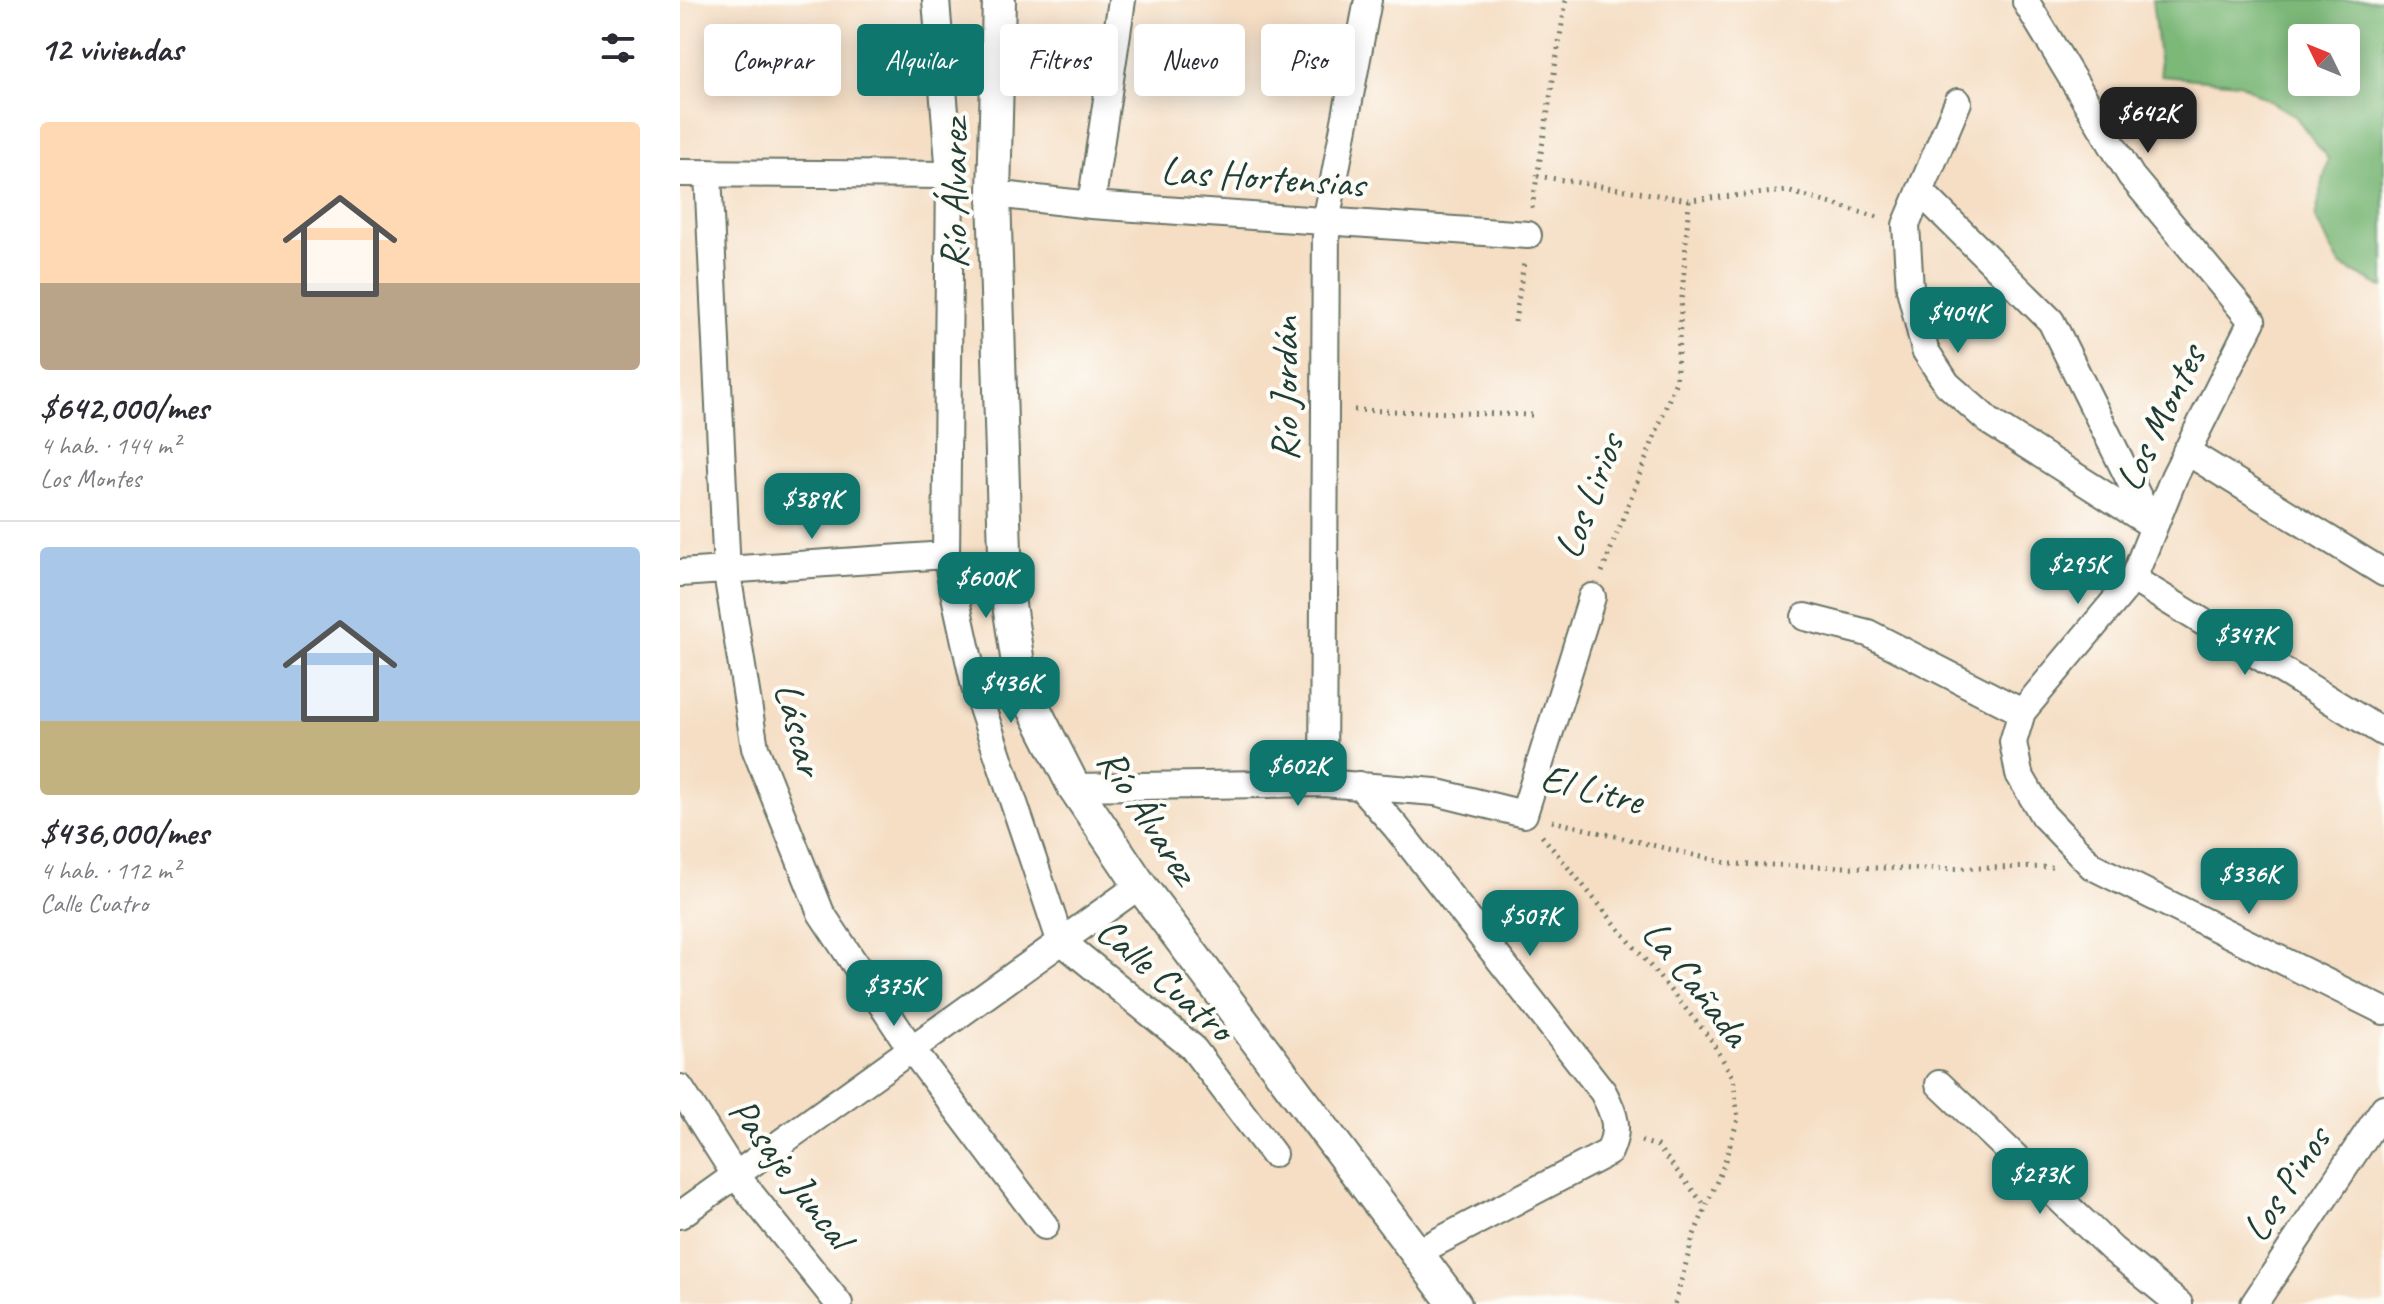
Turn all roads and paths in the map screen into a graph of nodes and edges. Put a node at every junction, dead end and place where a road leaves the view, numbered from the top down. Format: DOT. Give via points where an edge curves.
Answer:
graph roads {
  1 [pos="936,0"];
  2 [pos="999,0"];
  3 [pos="1122,0"];
  4 [pos="1368,0"];
  5 [pos="1566,0"];
  6 [pos="2026,2"];
  7 [pos="1958,102"];
  8 [pos="680,173"];
  9 [pos="708,173"];
  10 [pos="950,175"];
  11 [pos="1537,176"];
  12 [pos="1920,191"];
  13 [pos="994,194"];
  14 [pos="1689,200"];
  15 [pos="1091,205"];
  16 [pos="1326,222"];
  17 [pos="1906,225"];
  18 [pos="1528,235"];
  19 [pos="1515,322"];
  20 [pos="1325,409"];
  21 [pos="1533,415"];
  22 [pos="2186,451"];
  23 [pos="2152,525"];
  24 [pos="946,555"];
  25 [pos="680,573"];
  26 [pos="727,573"];
  27 [pos="2384,573"];
  28 [pos="2133,579"];
  29 [pos="1592,597"];
  30 [pos="1805,617"];
  31 [pos="2022,712"];
  32 [pos="2384,733"];
  33 [pos="1323,783"];
  34 [pos="1359,785"];
  35 [pos="1074,787"];
  36 [pos="1524,814"];
  37 [pos="2092,866"];
  38 [pos="1140,885"];
  39 [pos="1060,940"];
  40 [pos="2384,1011"];
  41 [pos="910,1047"];
  42 [pos="1939,1084"];
  43 [pos="680,1088"];
  44 [pos="2384,1108"];
  45 [pos="1613,1143"];
  46 [pos="1273,1154"];
  47 [pos="734,1173"];
  48 [pos="1706,1207"];
  49 [pos="680,1215"];
  50 [pos="1045,1226"];
  51 [pos="1416,1253"];
  52 [pos="839,1304"];
  53 [pos="1455,1304"];
  54 [pos="1675,1304"];
  55 [pos="2179,1304"];
  56 [pos="2254,1304"];
  1 -- 10 [label="street, Calle Cuatro"];
  2 -- 13 [label="street, Río Álvarez"];
  3 -- 15 [label="street"];
  4 -- 16 [label="street, Río Jordán"];
  5 -- 11 [label="path"];
  6 -- 22 [label="street, Los Montes" via="2131,176 2252,321"];
  7 -- 12 [label="street"];
  8 -- 9 [label="street"];
  9 -- 10 [label="street"];
  9 -- 26 [label="street, Láscar"];
  10 -- 24 [label="street, Calle Cuatro"];
  11 -- 14 [label="path"];
  11 -- 18 [label="path"];
  12 -- 17 [label="street"];
  12 -- 23 [label="street" via="2051,321"];
  13 -- 15 [label="street, Las Hortensias"];
  13 -- 35 [label="street, Río Álvarez" via="1006,585 1021,683"];
  14 -- 17 [label="path" via="1787,191"];
  14 -- 29 [label="path, Los Lirios" via="1676,381"];
  15 -- 16 [label="street, Las Hortensias"];
  16 -- 18 [label="street, Las Hortensias"];
  16 -- 20 [label="street, Río Jordán"];
  17 -- 23 [label="street" via="1910,289 1925,350 1947,384 1990,422"];
  18 -- 19 [label="path"];
  20 -- 21 [label="path"];
  20 -- 33 [label="street, Río Jordán"];
  22 -- 23 [label="street, Los Montes"];
  22 -- 27 [label="street"];
  23 -- 28 [label="street, Los Montes"];
  24 -- 26 [label="street"];
  24 -- 39 [label="street, Calle Cuatro" via="975,687"];
  25 -- 26 [label="street"];
  26 -- 41 [label="street, Láscar" via="755,748 821,913"];
  28 -- 31 [label="street, Los Montes"];
  28 -- 32 [label="street"];
  29 -- 36 [label="street, Los Lirios"];
  30 -- 31 [label="street" via="1868,633"];
  31 -- 37 [label="street, Los Montes" via="2013,742 2019,774 2043,815"];
  33 -- 34 [label="street, El Litre"];
  33 -- 35 [label="street, El Litre"];
  34 -- 36 [label="street, El Litre" via="1435,792"];
  34 -- 45 [label="street" via="1603,1092 1615,1114"];
  35 -- 38 [label="street, Río Álvarez"];
  36 -- 37 [label="path, El Litre" via="1731,864"];
  36 -- 48 [label="path, La Cañada" via="1710,1038 1733,1077 1738,1119"];
  37 -- 40 [label="street, Los Montes"];
  38 -- 39 [label="street"];
  38 -- 51 [label="street, Río Álvarez"];
  39 -- 41 [label="street"];
  39 -- 46 [label="street, Calle Cuatro" via="1192,1047"];
  41 -- 47 [label="street"];
  41 -- 50 [label="street, Láscar"];
  42 -- 55 [label="street" via="2112,1249"];
  43 -- 47 [label="street, Pasaje Juncal"];
  44 -- 56 [label="street, Los Pinos"];
  45 -- 48 [label="path" via="1657,1146"];
  45 -- 51 [label="street"];
  47 -- 49 [label="street"];
  47 -- 52 [label="street, Pasaje Juncal"];
  48 -- 54 [label="path, La Cañada"];
  51 -- 53 [label="street, Río Álvarez"];
}
